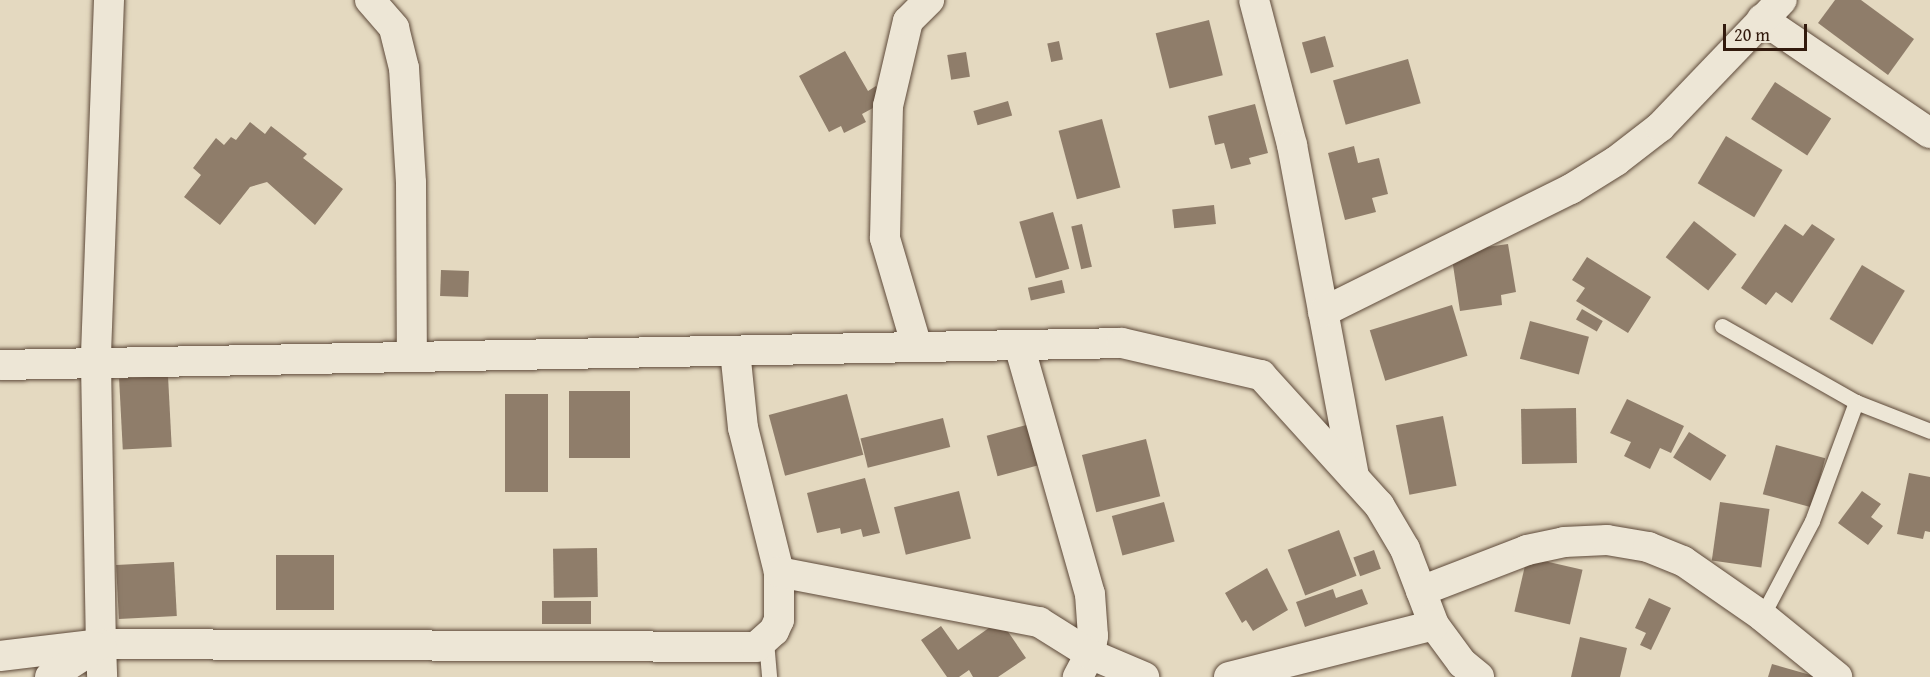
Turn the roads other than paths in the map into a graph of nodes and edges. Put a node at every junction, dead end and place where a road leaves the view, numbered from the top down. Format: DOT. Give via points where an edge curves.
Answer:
graph roads {
  1 [pos="109,0"];
  2 [pos="370,0"];
  3 [pos="929,0"];
  4 [pos="1254,0"];
  5 [pos="1772,10"];
  6 [pos="1930,133"];
  7 [pos="1323,312"];
  8 [pos="1722,326"];
  9 [pos="1018,345"];
  10 [pos="917,347"];
  11 [pos="735,351"];
  12 [pos="412,357"];
  13 [pos="96,363"];
  14 [pos="0,365"];
  15 [pos="1856,402"];
  16 [pos="1930,431"];
  17 [pos="1354,477"];
  18 [pos="779,572"];
  19 [pos="1421,591"];
  20 [pos="1762,616"];
  21 [pos="1434,625"];
  22 [pos="766,640"];
  23 [pos="101,644"];
  24 [pos="0,656"];
  25 [pos="1084,665"];
  26 [pos="1464,672"];
  27 [pos="50,677"];
  28 [pos="102,677"];
  29 [pos="769,677"];
  30 [pos="1144,677"];
  31 [pos="1229,677"];
  32 [pos="1837,677"];
  1 -- 13 [label="street"];
  2 -- 12 [label="street" via="394,28 404,68 411,183"];
  3 -- 10 [label="street" via="908,21 888,106 885,238"];
  4 -- 7 [label="street" via="1292,145"];
  5 -- 6 [label="street"];
  5 -- 7 [label="street" via="1660,127 1616,161 1571,189"];
  7 -- 17 [label="street"];
  8 -- 15 [label="lane"];
  9 -- 10 [label="street"];
  9 -- 17 [label="street" via="1122,343 1261,375"];
  9 -- 25 [label="street" via="1090,594 1094,619"];
  10 -- 11 [label="street"];
  11 -- 12 [label="street"];
  11 -- 18 [label="street" via="743,428"];
  12 -- 13 [label="street"];
  13 -- 14 [label="street"];
  13 -- 23 [label="street"];
  15 -- 16 [label="lane"];
  15 -- 20 [label="lane" via="1812,521"];
  17 -- 19 [label="street" via="1379,505 1400,540"];
  18 -- 22 [label="street" via="778,620"];
  18 -- 25 [label="street" via="1015,615 1062,633"];
  19 -- 20 [label="street" via="1527,550 1564,542 1607,540 1648,547 1683,561"];
  19 -- 21 [label="street"];
  20 -- 32 [label="street"];
  21 -- 26 [label="street"];
  21 -- 31 [label="street"];
  22 -- 23 [label="street" via="740,649"];
  22 -- 29 [label="lane"];
  23 -- 24 [label="street"];
  23 -- 27 [label="street"];
  23 -- 28 [label="street"];
  25 -- 30 [label="street"];
}
